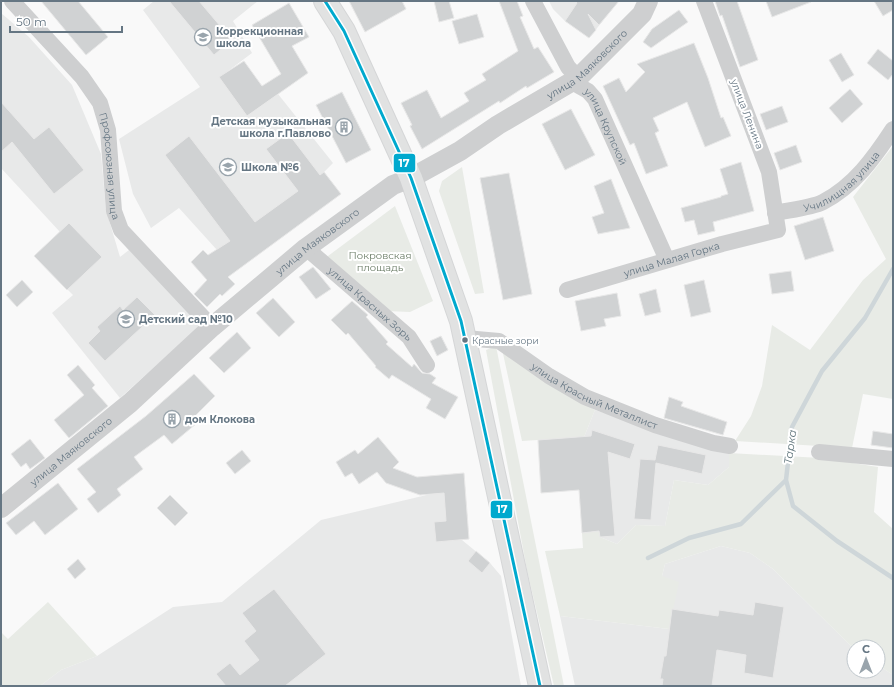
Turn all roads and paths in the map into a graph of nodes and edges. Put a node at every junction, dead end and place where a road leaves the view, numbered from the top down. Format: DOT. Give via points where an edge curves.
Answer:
graph roads {
  1 [pos="12,1"];
  2 [pos="325,1"];
  3 [pos="533,1"];
  4 [pos="648,1"];
  5 [pos="704,1"];
  6 [pos="578,78"];
  7 [pos="893,130"];
  8 [pos="411,178"];
  9 [pos="775,213"];
  10 [pos="778,230"];
  11 [pos="306,248"];
  12 [pos="667,260"];
  13 [pos="567,290"];
  14 [pos="212,327"];
  15 [pos="465,338"];
  16 [pos="427,365"];
  17 [pos="730,446"];
  18 [pos="819,452"];
  19 [pos="893,459"];
  20 [pos="1,508"];
  21 [pos="540,686"];
  1 -- 14 [label="street, Профсоюзная улица" via="82,77 100,103 108,130 114,211 121,230"];
  2 -- 8 [label="main road" via="348,38"];
  3 -- 6 [label="street, улица Крупской" via="568,67"];
  4 -- 6 [label="street, улица Маяковского" via="642,14"];
  5 -- 9 [label="street, улица Ленина" via="769,172"];
  6 -- 8 [label="street, улица Маяковского" via="498,125 460,151"];
  6 -- 12 [label="street, улица Крупской" via="579,86 595,99"];
  7 -- 9 [label="street, Училищная улица" via="851,184 822,203"];
  8 -- 11 [label="street, улица Маяковского" via="394,185"];
  8 -- 15 [label="main road"];
  9 -- 10 [label="street, улица Ленина"];
  10 -- 12 [label="street, улица Малая Горка"];
  11 -- 14 [label="street, улица Маяковского"];
  11 -- 16 [label="street, улица Красных Зорь" via="409,337"];
  12 -- 13 [label="street, улица Малая Горка"];
  14 -- 20 [label="street, улица Маяковского" via="130,402"];
  15 -- 17 [label="street, улица Красный Металлист" via="498,341 585,397 655,425"];
  15 -- 21 [label="main road"];
  18 -- 19 [label="street"];
}
